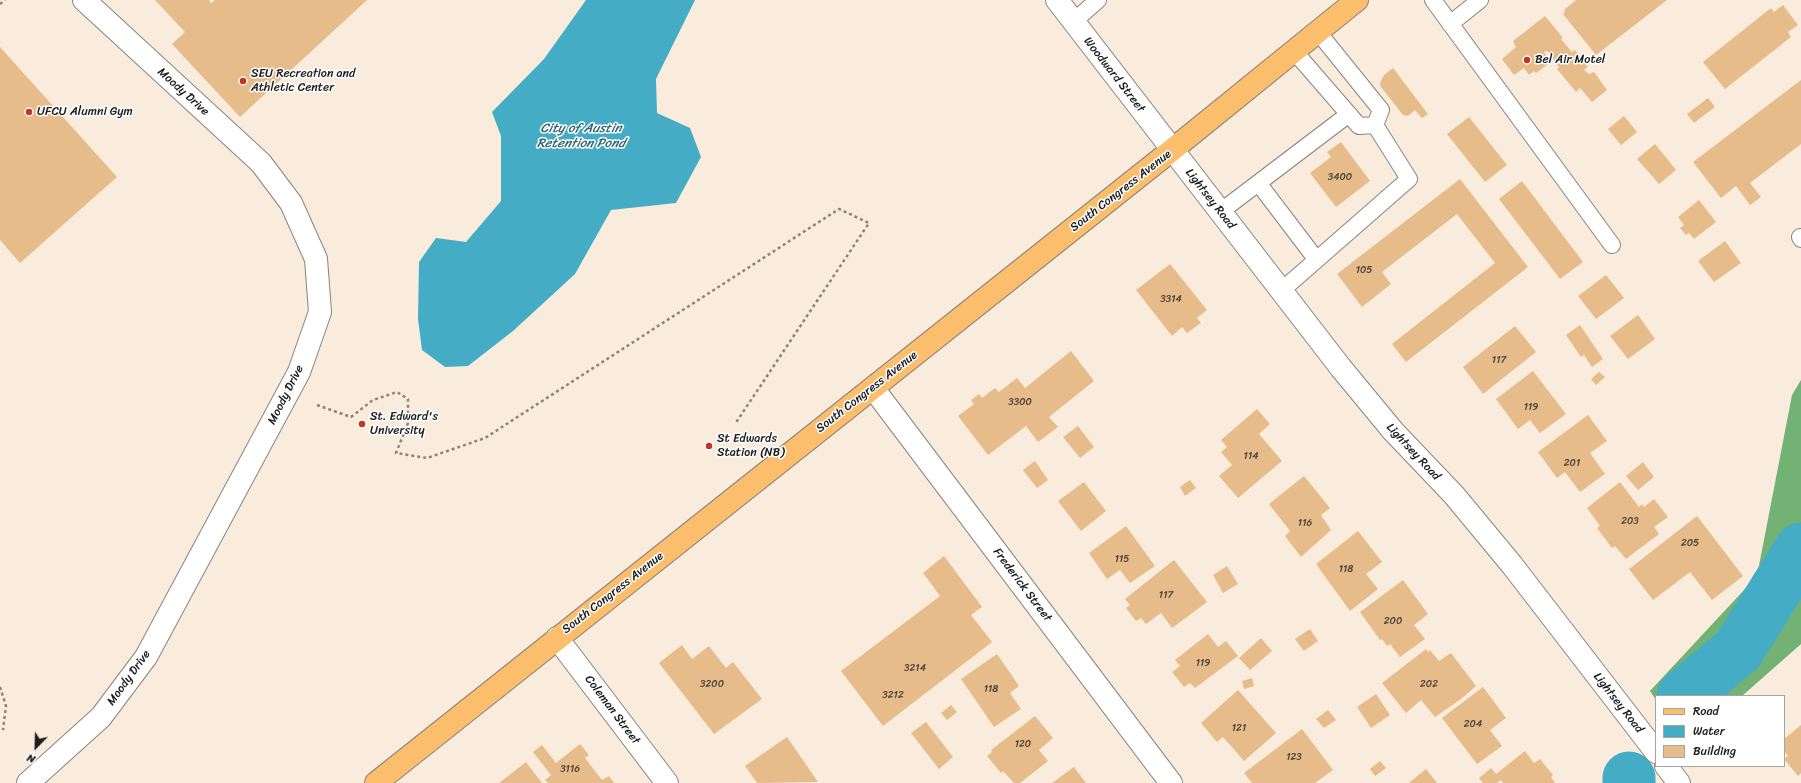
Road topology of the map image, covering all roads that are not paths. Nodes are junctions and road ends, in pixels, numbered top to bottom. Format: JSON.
{"nodes":[{"id":1,"x":84,"y":0,"type":"edge"},
{"id":2,"x":1057,"y":0,"type":"edge"},
{"id":3,"x":1098,"y":0,"type":"edge"},
{"id":4,"x":1357,"y":0,"type":"edge"},
{"id":5,"x":1433,"y":0,"type":"edge"},
{"id":6,"x":1480,"y":0,"type":"edge"},
{"id":7,"x":1074,"y":22,"type":"junction"},
{"id":8,"x":1450,"y":24,"type":"junction"},
{"id":9,"x":1318,"y":32,"type":"junction"},
{"id":10,"x":1294,"y":51,"type":"junction"},
{"id":11,"x":1349,"y":114,"type":"junction"},
{"id":12,"x":1375,"y":125,"type":"junction"},
{"id":13,"x":1172,"y":150,"type":"junction"},
{"id":14,"x":1259,"y":184,"type":"junction"},
{"id":15,"x":1220,"y":212,"type":"junction"},
{"id":16,"x":1612,"y":245,"type":"dead end"},
{"id":17,"x":1316,"y":259,"type":"junction"},
{"id":18,"x":1281,"y":291,"type":"junction"},
{"id":19,"x":873,"y":388,"type":"junction"},
{"id":20,"x":557,"y":638,"type":"junction"},
{"id":21,"x":1655,"y":751,"type":"edge"},
{"id":22,"x":1667,"y":767,"type":"edge"},
{"id":23,"x":28,"y":783,"type":"edge"},
{"id":24,"x":376,"y":783,"type":"edge"},
{"id":25,"x":667,"y":783,"type":"edge"},
{"id":26,"x":1171,"y":783,"type":"edge"},
{"id":27,"x":1679,"y":783,"type":"edge"}],
"edges":[{"from":1,"to":23,"type":"street","name":"Moody Drive"},
{"from":2,"to":7,"type":"street","name":"Woodward Street"},
{"from":3,"to":7,"type":"lane"},
{"from":4,"to":9,"type":"main road","name":"South Congress Avenue"},
{"from":5,"to":8,"type":"lane"},
{"from":6,"to":8,"type":"lane"},
{"from":7,"to":13,"type":"street","name":"Woodward Street"},
{"from":8,"to":16,"type":"lane"},
{"from":9,"to":10,"type":"main road","name":"South Congress Avenue"},
{"from":9,"to":12,"type":"lane"},
{"from":10,"to":11,"type":"lane"},
{"from":10,"to":13,"type":"main road","name":"South Congress Avenue"},
{"from":11,"to":12,"type":"lane"},
{"from":11,"to":14,"type":"lane"},
{"from":12,"to":17,"type":"lane"},
{"from":13,"to":15,"type":"street","name":"Lightsey Road"},
{"from":13,"to":19,"type":"main road","name":"South Congress Avenue"},
{"from":14,"to":15,"type":"lane"},
{"from":14,"to":17,"type":"lane"},
{"from":15,"to":18,"type":"street","name":"Lightsey Road"},
{"from":17,"to":18,"type":"lane"},
{"from":18,"to":21,"type":"street","name":"Lightsey Road"},
{"from":19,"to":20,"type":"main road","name":"South Congress Avenue"},
{"from":19,"to":26,"type":"street","name":"Frederick Street"},
{"from":20,"to":24,"type":"main road","name":"South Congress Avenue"},
{"from":20,"to":25,"type":"street","name":"Coleman Street"},
{"from":22,"to":27,"type":"street"}]}
